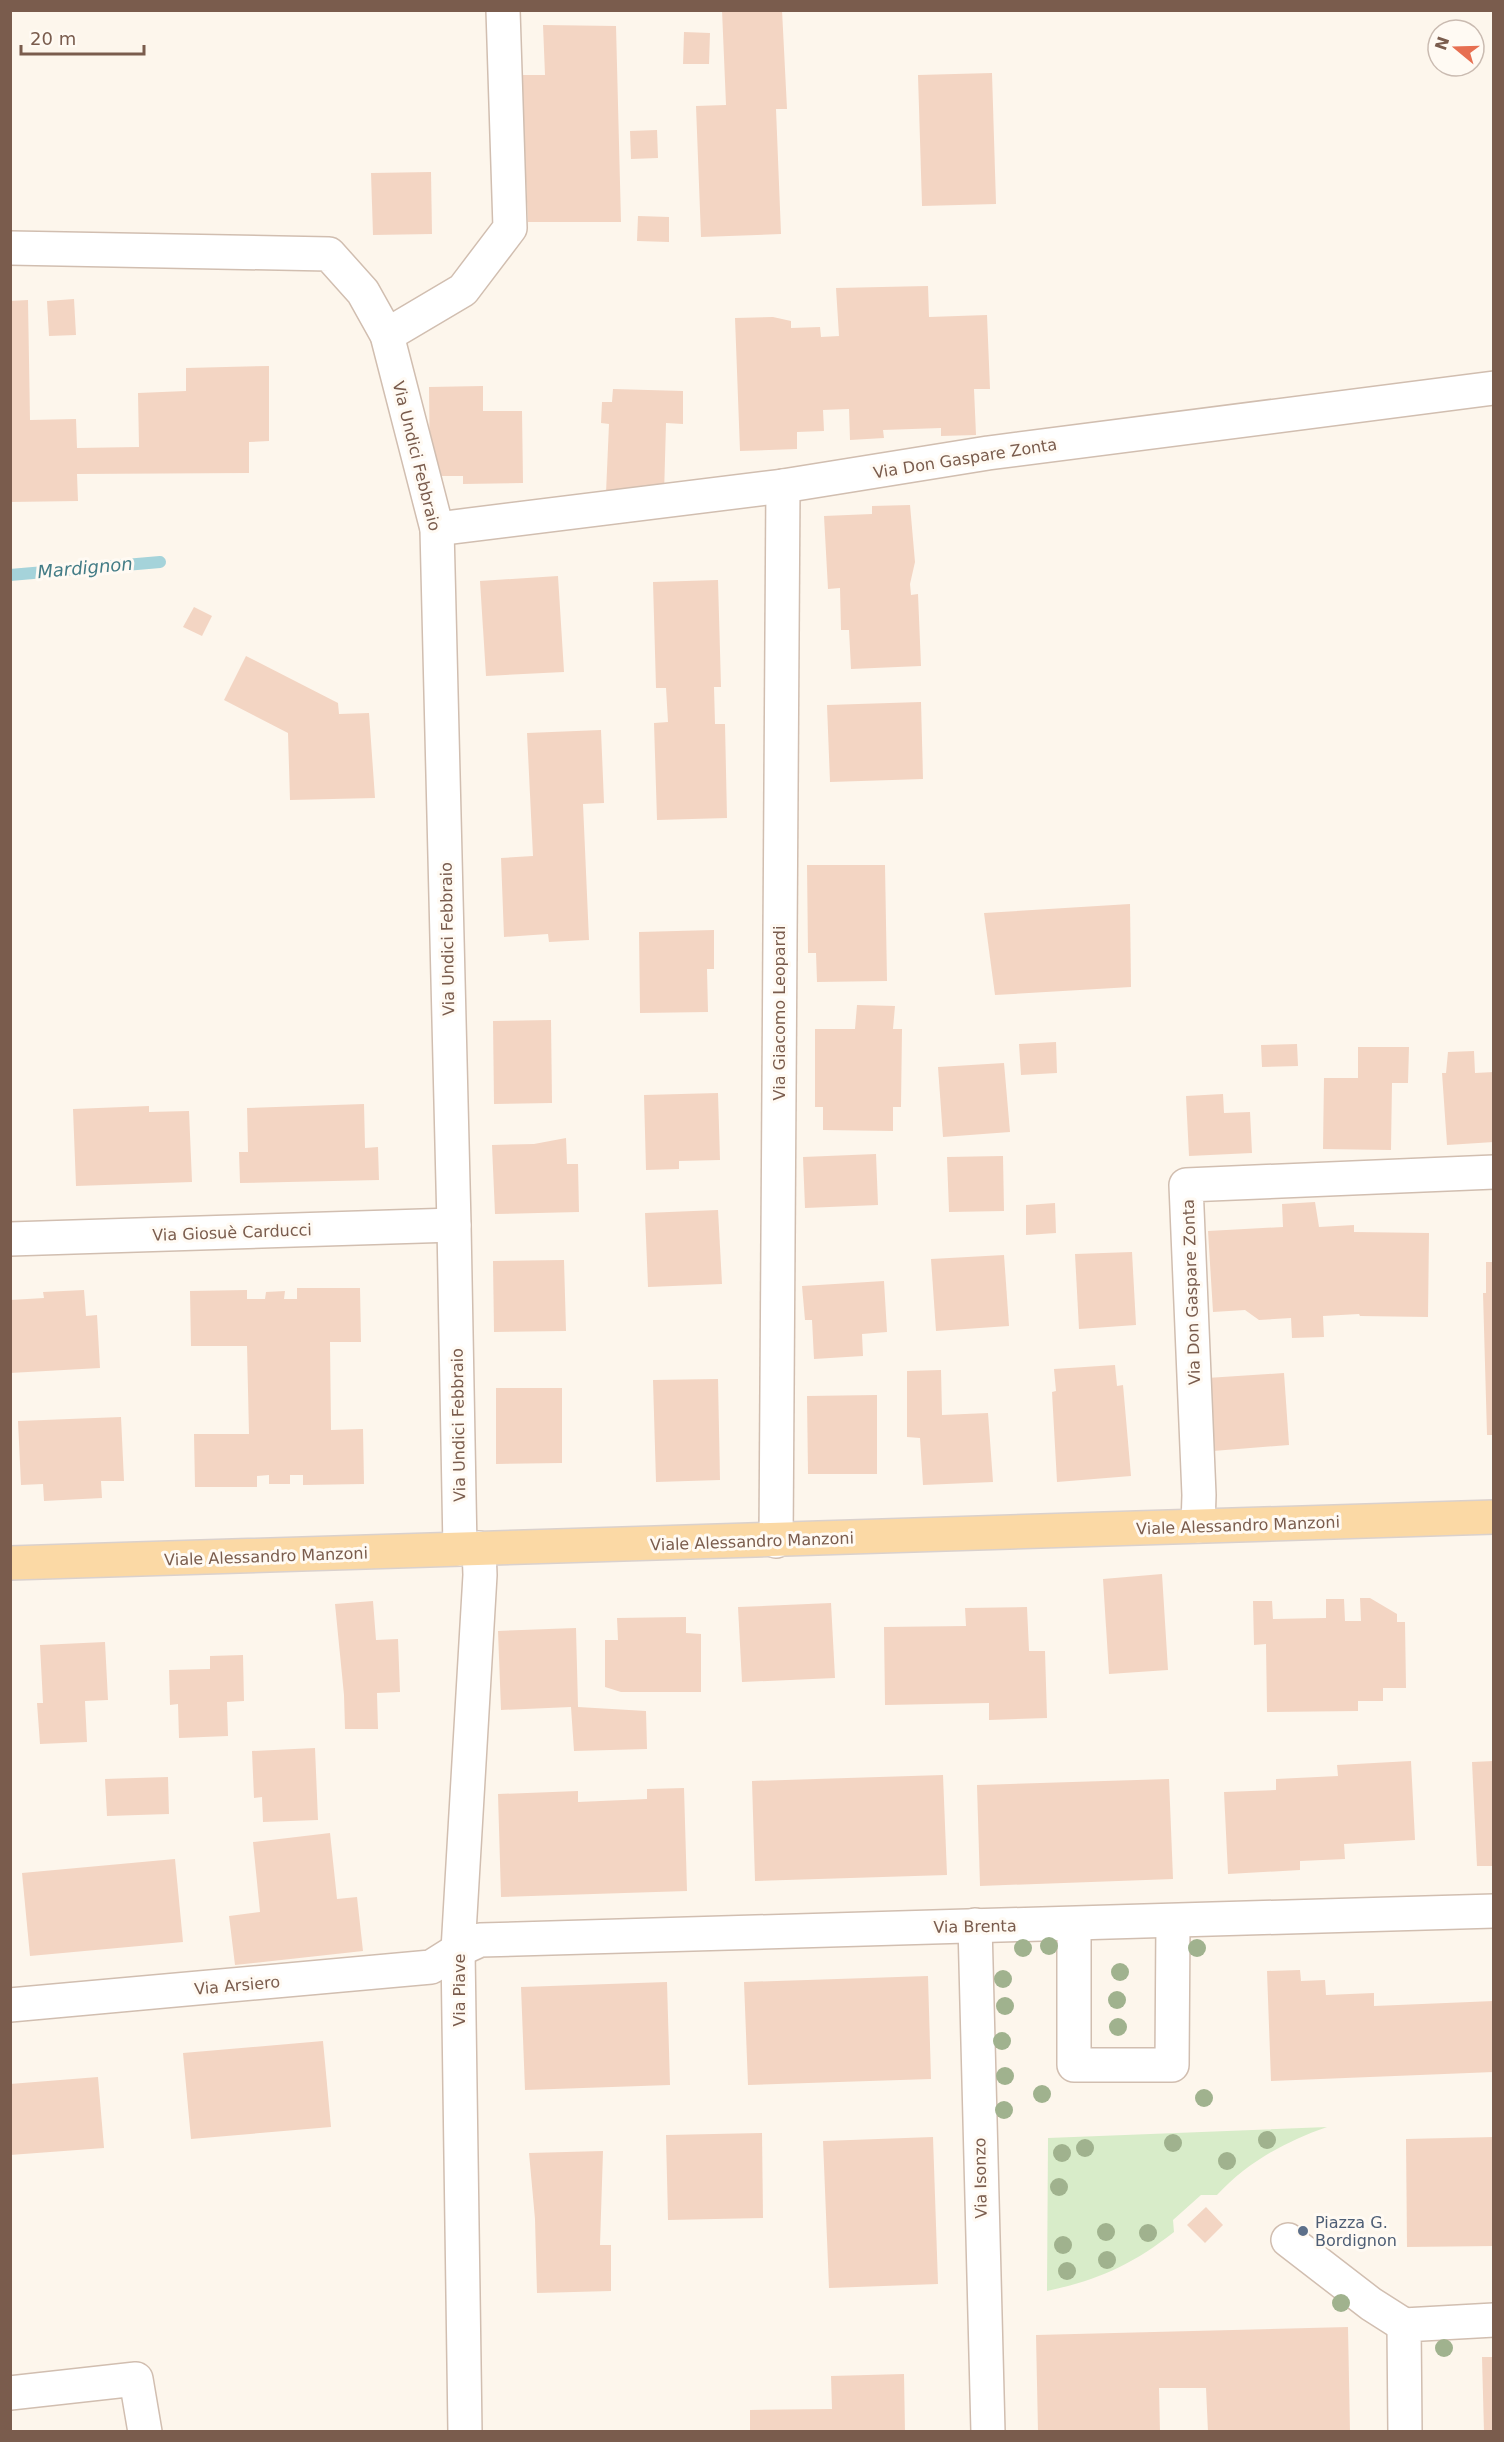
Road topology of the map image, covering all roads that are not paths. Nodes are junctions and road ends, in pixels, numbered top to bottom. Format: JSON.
{"nodes":[{"id":1,"x":503,"y":10,"type":"edge"},
{"id":2,"x":10,"y":248,"type":"edge"},
{"id":3,"x":387,"y":335,"type":"junction"},
{"id":4,"x":1494,"y":387,"type":"edge"},
{"id":5,"x":783,"y":486,"type":"junction"},
{"id":6,"x":437,"y":529,"type":"junction"},
{"id":7,"x":1494,"y":1172,"type":"edge"},
{"id":8,"x":454,"y":1225,"type":"junction"},
{"id":9,"x":10,"y":1239,"type":"edge"},
{"id":10,"x":1494,"y":1517,"type":"edge"},
{"id":11,"x":1198,"y":1527,"type":"junction"},
{"id":12,"x":776,"y":1541,"type":"junction"},
{"id":13,"x":469,"y":1549,"type":"junction"},
{"id":14,"x":10,"y":1563,"type":"edge"},
{"id":15,"x":1494,"y":1911,"type":"edge"},
{"id":16,"x":1173,"y":1922,"type":"junction"},
{"id":17,"x":975,"y":1925,"type":"junction"},
{"id":18,"x":1074,"y":1925,"type":"junction"},
{"id":19,"x":459,"y":1950,"type":"junction"},
{"id":20,"x":10,"y":2005,"type":"edge"},
{"id":21,"x":1288,"y":2240,"type":"dead end"},
{"id":22,"x":1494,"y":2320,"type":"edge"},
{"id":23,"x":1404,"y":2325,"type":"junction"},
{"id":24,"x":10,"y":2393,"type":"edge"},
{"id":25,"x":145,"y":2432,"type":"edge"},
{"id":26,"x":465,"y":2432,"type":"edge"},
{"id":27,"x":988,"y":2432,"type":"edge"},
{"id":28,"x":1405,"y":2432,"type":"edge"}],
"edges":[{"from":1,"to":3,"type":"street"},
{"from":2,"to":3,"type":"street","name":"Via Undici Febbraio"},
{"from":3,"to":6,"type":"street","name":"Via Undici Febbraio"},
{"from":4,"to":5,"type":"street","name":"Via Don Gaspare Zonta"},
{"from":5,"to":6,"type":"street","name":"Via Don Gaspare Zonta"},
{"from":5,"to":12,"type":"street","name":"Via Giacomo Leopardi"},
{"from":6,"to":8,"type":"street","name":"Via Undici Febbraio"},
{"from":7,"to":11,"type":"street","name":"Via Don Gaspare Zonta"},
{"from":8,"to":9,"type":"street","name":"Via Giosuè Carducci"},
{"from":8,"to":13,"type":"street","name":"Via Undici Febbraio"},
{"from":10,"to":11,"type":"main road","name":"Viale Alessandro Manzoni"},
{"from":11,"to":12,"type":"main road","name":"Viale Alessandro Manzoni"},
{"from":12,"to":13,"type":"main road","name":"Viale Alessandro Manzoni"},
{"from":13,"to":14,"type":"main road","name":"Viale Alessandro Manzoni"},
{"from":13,"to":19,"type":"street","name":"Via Piave"},
{"from":15,"to":16,"type":"street","name":"Via Brenta"},
{"from":16,"to":18,"type":"street","name":"Via Brenta"},
{"from":16,"to":18,"type":"street"},
{"from":17,"to":18,"type":"street","name":"Via Brenta"},
{"from":17,"to":19,"type":"street","name":"Via Brenta"},
{"from":17,"to":27,"type":"street","name":"Via Isonzo"},
{"from":19,"to":20,"type":"street","name":"Via Arsiero"},
{"from":19,"to":26,"type":"street","name":"Via Piave"},
{"from":21,"to":23,"type":"street"},
{"from":22,"to":23,"type":"street"},
{"from":23,"to":28,"type":"street"},
{"from":24,"to":25,"type":"street"}]}
